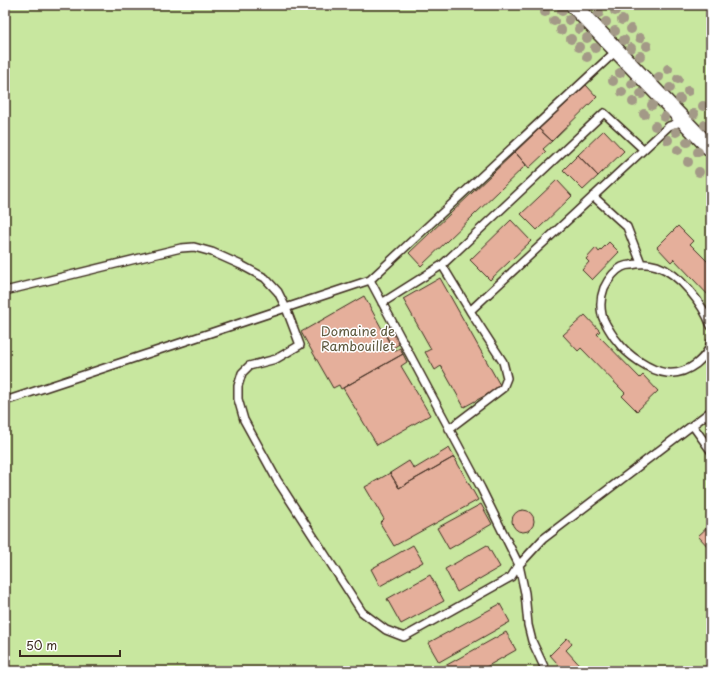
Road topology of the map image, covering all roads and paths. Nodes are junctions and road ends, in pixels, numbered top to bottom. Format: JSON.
{"nodes":[{"id":1,"x":572,"y":5,"type":"edge"},
{"id":2,"x":616,"y":51,"type":"junction"},
{"id":3,"x":684,"y":121,"type":"junction"},
{"id":4,"x":643,"y":149,"type":"junction"},
{"id":5,"x":711,"y":149,"type":"edge"},
{"id":6,"x":593,"y":196,"type":"junction"},
{"id":7,"x":641,"y":263,"type":"junction"},
{"id":8,"x":442,"y":265,"type":"junction"},
{"id":9,"x":370,"y":280,"type":"junction"},
{"id":10,"x":5,"y":291,"type":"edge"},
{"id":11,"x":382,"y":303,"type":"junction"},
{"id":12,"x":286,"y":308,"type":"junction"},
{"id":13,"x":470,"y":311,"type":"junction"},
{"id":14,"x":711,"y":326,"type":"edge"},
{"id":15,"x":711,"y":342,"type":"edge"},
{"id":16,"x":5,"y":401,"type":"edge"},
{"id":17,"x":711,"y":411,"type":"edge"},
{"id":18,"x":693,"y":426,"type":"junction"},
{"id":19,"x":450,"y":429,"type":"junction"},
{"id":20,"x":711,"y":451,"type":"edge"},
{"id":21,"x":519,"y":565,"type":"junction"},
{"id":22,"x":546,"y":671,"type":"edge"}],
"edges":[{"from":1,"to":2,"type":"street"},
{"from":2,"to":3,"type":"street"},
{"from":2,"to":9,"type":"lane"},
{"from":3,"to":4,"type":"lane"},
{"from":3,"to":5,"type":"street"},
{"from":4,"to":6,"type":"lane"},
{"from":4,"to":8,"type":"lane"},
{"from":6,"to":7,"type":"lane"},
{"from":6,"to":13,"type":"lane"},
{"from":7,"to":14,"type":"lane"},
{"from":7,"to":15,"type":"lane"},
{"from":8,"to":11,"type":"lane"},
{"from":8,"to":13,"type":"lane"},
{"from":9,"to":11,"type":"lane"},
{"from":9,"to":12,"type":"lane"},
{"from":10,"to":12,"type":"lane"},
{"from":11,"to":19,"type":"lane"},
{"from":12,"to":16,"type":"lane"},
{"from":12,"to":21,"type":"lane"},
{"from":13,"to":19,"type":"lane"},
{"from":17,"to":18,"type":"lane"},
{"from":18,"to":20,"type":"lane"},
{"from":18,"to":21,"type":"lane"},
{"from":19,"to":21,"type":"lane"},
{"from":21,"to":22,"type":"lane"}]}
